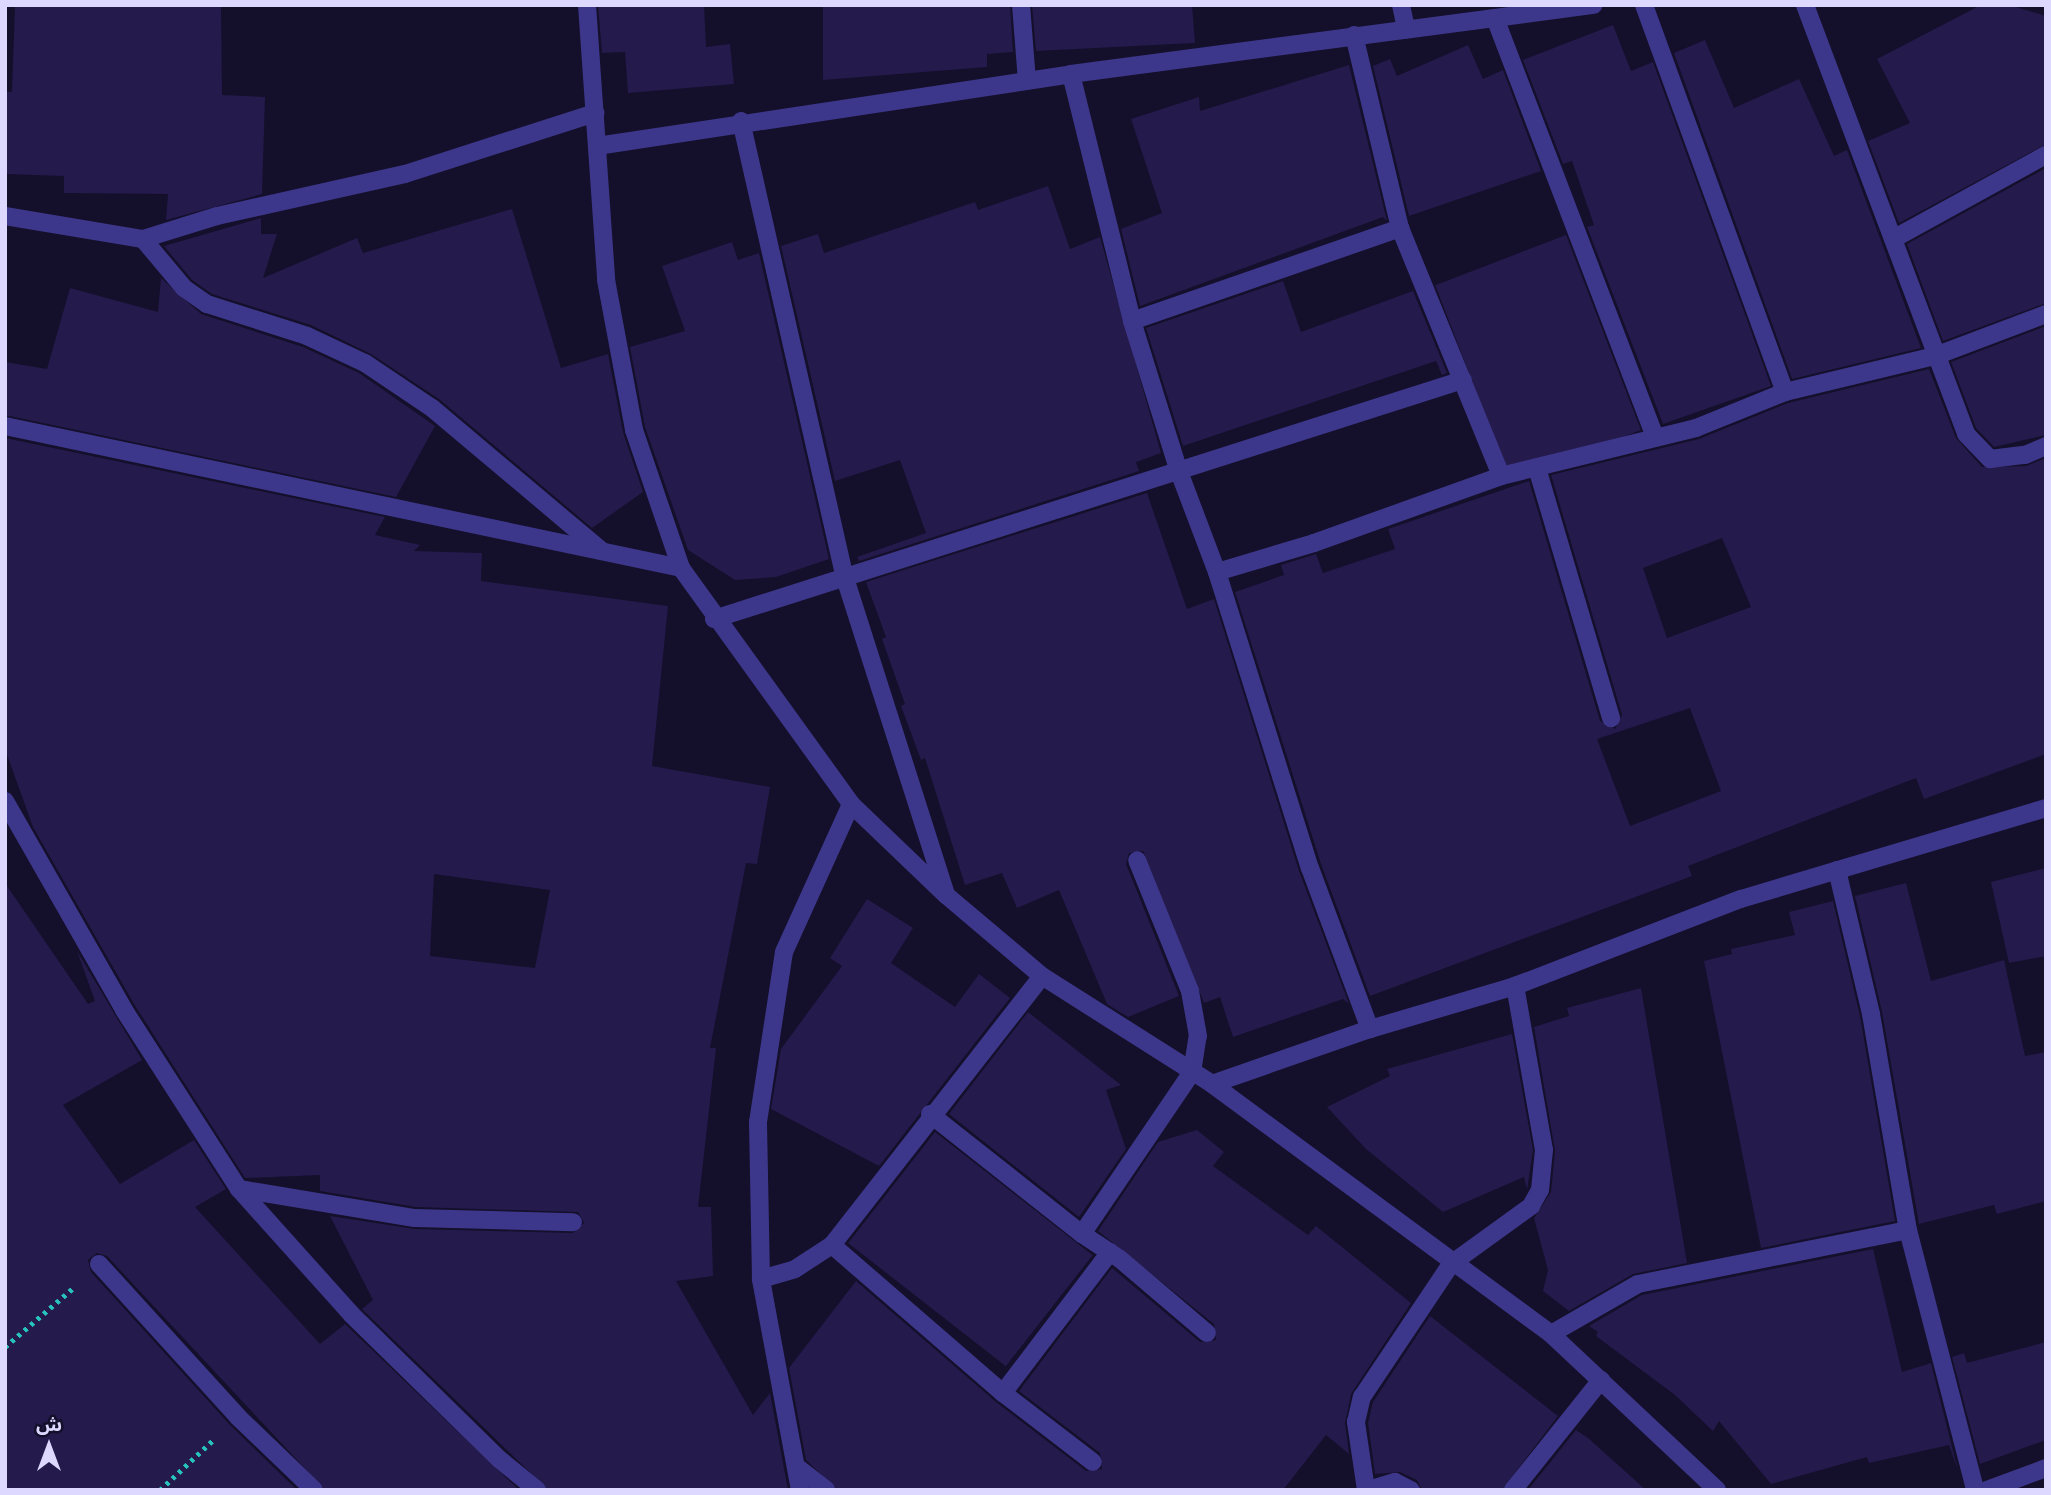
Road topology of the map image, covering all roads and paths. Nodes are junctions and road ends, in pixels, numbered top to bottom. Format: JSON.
{"nodes":[{"id":1,"x":587,"y":5,"type":"edge"},
{"id":2,"x":1021,"y":5,"type":"edge"},
{"id":3,"x":1401,"y":5,"type":"edge"},
{"id":4,"x":1593,"y":5,"type":"edge"},
{"id":5,"x":1644,"y":5,"type":"edge"},
{"id":6,"x":1805,"y":5,"type":"edge"},
{"id":7,"x":1496,"y":18,"type":"junction"},
{"id":8,"x":1406,"y":29,"type":"junction"},
{"id":9,"x":1354,"y":35,"type":"junction"},
{"id":10,"x":1071,"y":74,"type":"junction"},
{"id":11,"x":1027,"y":80,"type":"junction"},
{"id":12,"x":594,"y":113,"type":"junction"},
{"id":13,"x":741,"y":121,"type":"junction"},
{"id":14,"x":597,"y":146,"type":"junction"},
{"id":15,"x":2046,"y":155,"type":"edge"},
{"id":16,"x":5,"y":216,"type":"edge"},
{"id":17,"x":1400,"y":228,"type":"junction"},
{"id":18,"x":143,"y":239,"type":"junction"},
{"id":19,"x":1893,"y":239,"type":"junction"},
{"id":20,"x":2046,"y":314,"type":"edge"},
{"id":21,"x":1132,"y":321,"type":"junction"},
{"id":22,"x":1936,"y":356,"type":"junction"},
{"id":23,"x":1463,"y":380,"type":"junction"},
{"id":24,"x":1785,"y":392,"type":"junction"},
{"id":25,"x":5,"y":426,"type":"edge"},
{"id":26,"x":1655,"y":436,"type":"junction"},
{"id":27,"x":2046,"y":446,"type":"edge"},
{"id":28,"x":1537,"y":468,"type":"junction"},
{"id":29,"x":1178,"y":469,"type":"junction"},
{"id":30,"x":1501,"y":476,"type":"junction"},
{"id":31,"x":603,"y":552,"type":"junction"},
{"id":32,"x":681,"y":568,"type":"junction"},
{"id":33,"x":1217,"y":572,"type":"junction"},
{"id":34,"x":845,"y":578,"type":"junction"},
{"id":35,"x":714,"y":619,"type":"junction"},
{"id":36,"x":1611,"y":718,"type":"dead end"},
{"id":37,"x":5,"y":801,"type":"edge"},
{"id":38,"x":851,"y":804,"type":"junction"},
{"id":39,"x":2046,"y":808,"type":"edge"},
{"id":40,"x":1137,"y":860,"type":"dead end"},
{"id":41,"x":1837,"y":870,"type":"junction"},
{"id":42,"x":946,"y":895,"type":"junction"},
{"id":43,"x":1042,"y":976,"type":"junction"},
{"id":44,"x":1515,"y":986,"type":"junction"},
{"id":45,"x":1370,"y":1029,"type":"junction"},
{"id":46,"x":1192,"y":1072,"type":"junction"},
{"id":47,"x":1212,"y":1084,"type":"junction"},
{"id":48,"x":930,"y":1114,"type":"junction"},
{"id":49,"x":239,"y":1189,"type":"junction"},
{"id":50,"x":573,"y":1222,"type":"dead end"},
{"id":51,"x":1908,"y":1230,"type":"junction"},
{"id":52,"x":1082,"y":1234,"type":"junction"},
{"id":53,"x":832,"y":1245,"type":"junction"},
{"id":54,"x":1110,"y":1252,"type":"junction"},
{"id":55,"x":1451,"y":1264,"type":"junction"},
{"id":56,"x":99,"y":1265,"type":"joint"},
{"id":57,"x":761,"y":1279,"type":"junction"},
{"id":58,"x":1207,"y":1333,"type":"dead end"},
{"id":59,"x":1551,"y":1334,"type":"junction"},
{"id":60,"x":5,"y":1347,"type":"edge"},
{"id":61,"x":1601,"y":1380,"type":"junction"},
{"id":62,"x":1003,"y":1393,"type":"junction"},
{"id":63,"x":238,"y":1417,"type":"junction"},
{"id":64,"x":1093,"y":1462,"type":"dead end"},
{"id":65,"x":797,"y":1467,"type":"junction"},
{"id":66,"x":2046,"y":1468,"type":"edge"},
{"id":67,"x":160,"y":1490,"type":"edge"},
{"id":68,"x":314,"y":1490,"type":"edge"},
{"id":69,"x":537,"y":1490,"type":"edge"},
{"id":70,"x":800,"y":1490,"type":"edge"},
{"id":71,"x":826,"y":1490,"type":"edge"},
{"id":72,"x":1367,"y":1490,"type":"edge"},
{"id":73,"x":1411,"y":1490,"type":"edge"},
{"id":74,"x":1513,"y":1490,"type":"edge"},
{"id":75,"x":1717,"y":1490,"type":"edge"},
{"id":76,"x":1975,"y":1490,"type":"edge"},
{"id":77,"x":1987,"y":1490,"type":"edge"}],
"edges":[{"from":1,"to":12,"type":"street"},
{"from":2,"to":11,"type":"street"},
{"from":3,"to":8,"type":"street"},
{"from":4,"to":7,"type":"street"},
{"from":5,"to":24,"type":"street"},
{"from":6,"to":19,"type":"street"},
{"from":7,"to":8,"type":"street"},
{"from":7,"to":26,"type":"street"},
{"from":8,"to":9,"type":"street"},
{"from":9,"to":10,"type":"street"},
{"from":9,"to":17,"type":"street"},
{"from":10,"to":11,"type":"street"},
{"from":10,"to":21,"type":"street"},
{"from":11,"to":13,"type":"street"},
{"from":12,"to":14,"type":"street"},
{"from":12,"to":18,"type":"street"},
{"from":13,"to":14,"type":"street"},
{"from":13,"to":34,"type":"street"},
{"from":14,"to":32,"type":"street"},
{"from":15,"to":19,"type":"street"},
{"from":16,"to":18,"type":"street"},
{"from":17,"to":21,"type":"street"},
{"from":17,"to":23,"type":"street"},
{"from":18,"to":31,"type":"street"},
{"from":19,"to":22,"type":"street"},
{"from":20,"to":22,"type":"street"},
{"from":21,"to":29,"type":"street"},
{"from":22,"to":24,"type":"street"},
{"from":22,"to":27,"type":"street"},
{"from":23,"to":29,"type":"street"},
{"from":23,"to":30,"type":"street"},
{"from":24,"to":26,"type":"street"},
{"from":25,"to":31,"type":"street"},
{"from":26,"to":28,"type":"street"},
{"from":28,"to":30,"type":"street"},
{"from":28,"to":36,"type":"street"},
{"from":29,"to":33,"type":"street"},
{"from":29,"to":34,"type":"street"},
{"from":30,"to":33,"type":"street"},
{"from":31,"to":32,"type":"street"},
{"from":32,"to":35,"type":"street"},
{"from":33,"to":45,"type":"street"},
{"from":34,"to":35,"type":"street"},
{"from":34,"to":42,"type":"street"},
{"from":35,"to":38,"type":"street"},
{"from":37,"to":49,"type":"street"},
{"from":38,"to":42,"type":"street"},
{"from":38,"to":57,"type":"street"},
{"from":39,"to":41,"type":"street"},
{"from":40,"to":46,"type":"street"},
{"from":41,"to":44,"type":"street"},
{"from":41,"to":51,"type":"street"},
{"from":42,"to":43,"type":"street"},
{"from":43,"to":46,"type":"street"},
{"from":43,"to":48,"type":"street"},
{"from":44,"to":45,"type":"street"},
{"from":44,"to":55,"type":"street"},
{"from":45,"to":47,"type":"street"},
{"from":46,"to":47,"type":"street"},
{"from":46,"to":52,"type":"street"},
{"from":47,"to":55,"type":"street"},
{"from":48,"to":52,"type":"street"},
{"from":48,"to":53,"type":"street"},
{"from":49,"to":50,"type":"street"},
{"from":49,"to":69,"type":"street"},
{"from":51,"to":59,"type":"street"},
{"from":51,"to":76,"type":"street"},
{"from":52,"to":54,"type":"street"},
{"from":53,"to":57,"type":"street"},
{"from":53,"to":62,"type":"street"},
{"from":54,"to":58,"type":"street"},
{"from":54,"to":62,"type":"street"},
{"from":55,"to":59,"type":"street"},
{"from":55,"to":72,"type":"street"},
{"from":56,"to":60,"type":"path"},
{"from":56,"to":63,"type":"street"},
{"from":57,"to":65,"type":"street"},
{"from":59,"to":61,"type":"street"},
{"from":61,"to":74,"type":"street"},
{"from":61,"to":75,"type":"street"},
{"from":62,"to":64,"type":"street"},
{"from":63,"to":67,"type":"path"},
{"from":63,"to":68,"type":"street"},
{"from":65,"to":70,"type":"street"},
{"from":65,"to":71,"type":"street"},
{"from":66,"to":77,"type":"street"},
{"from":72,"to":73,"type":"street"}]}
